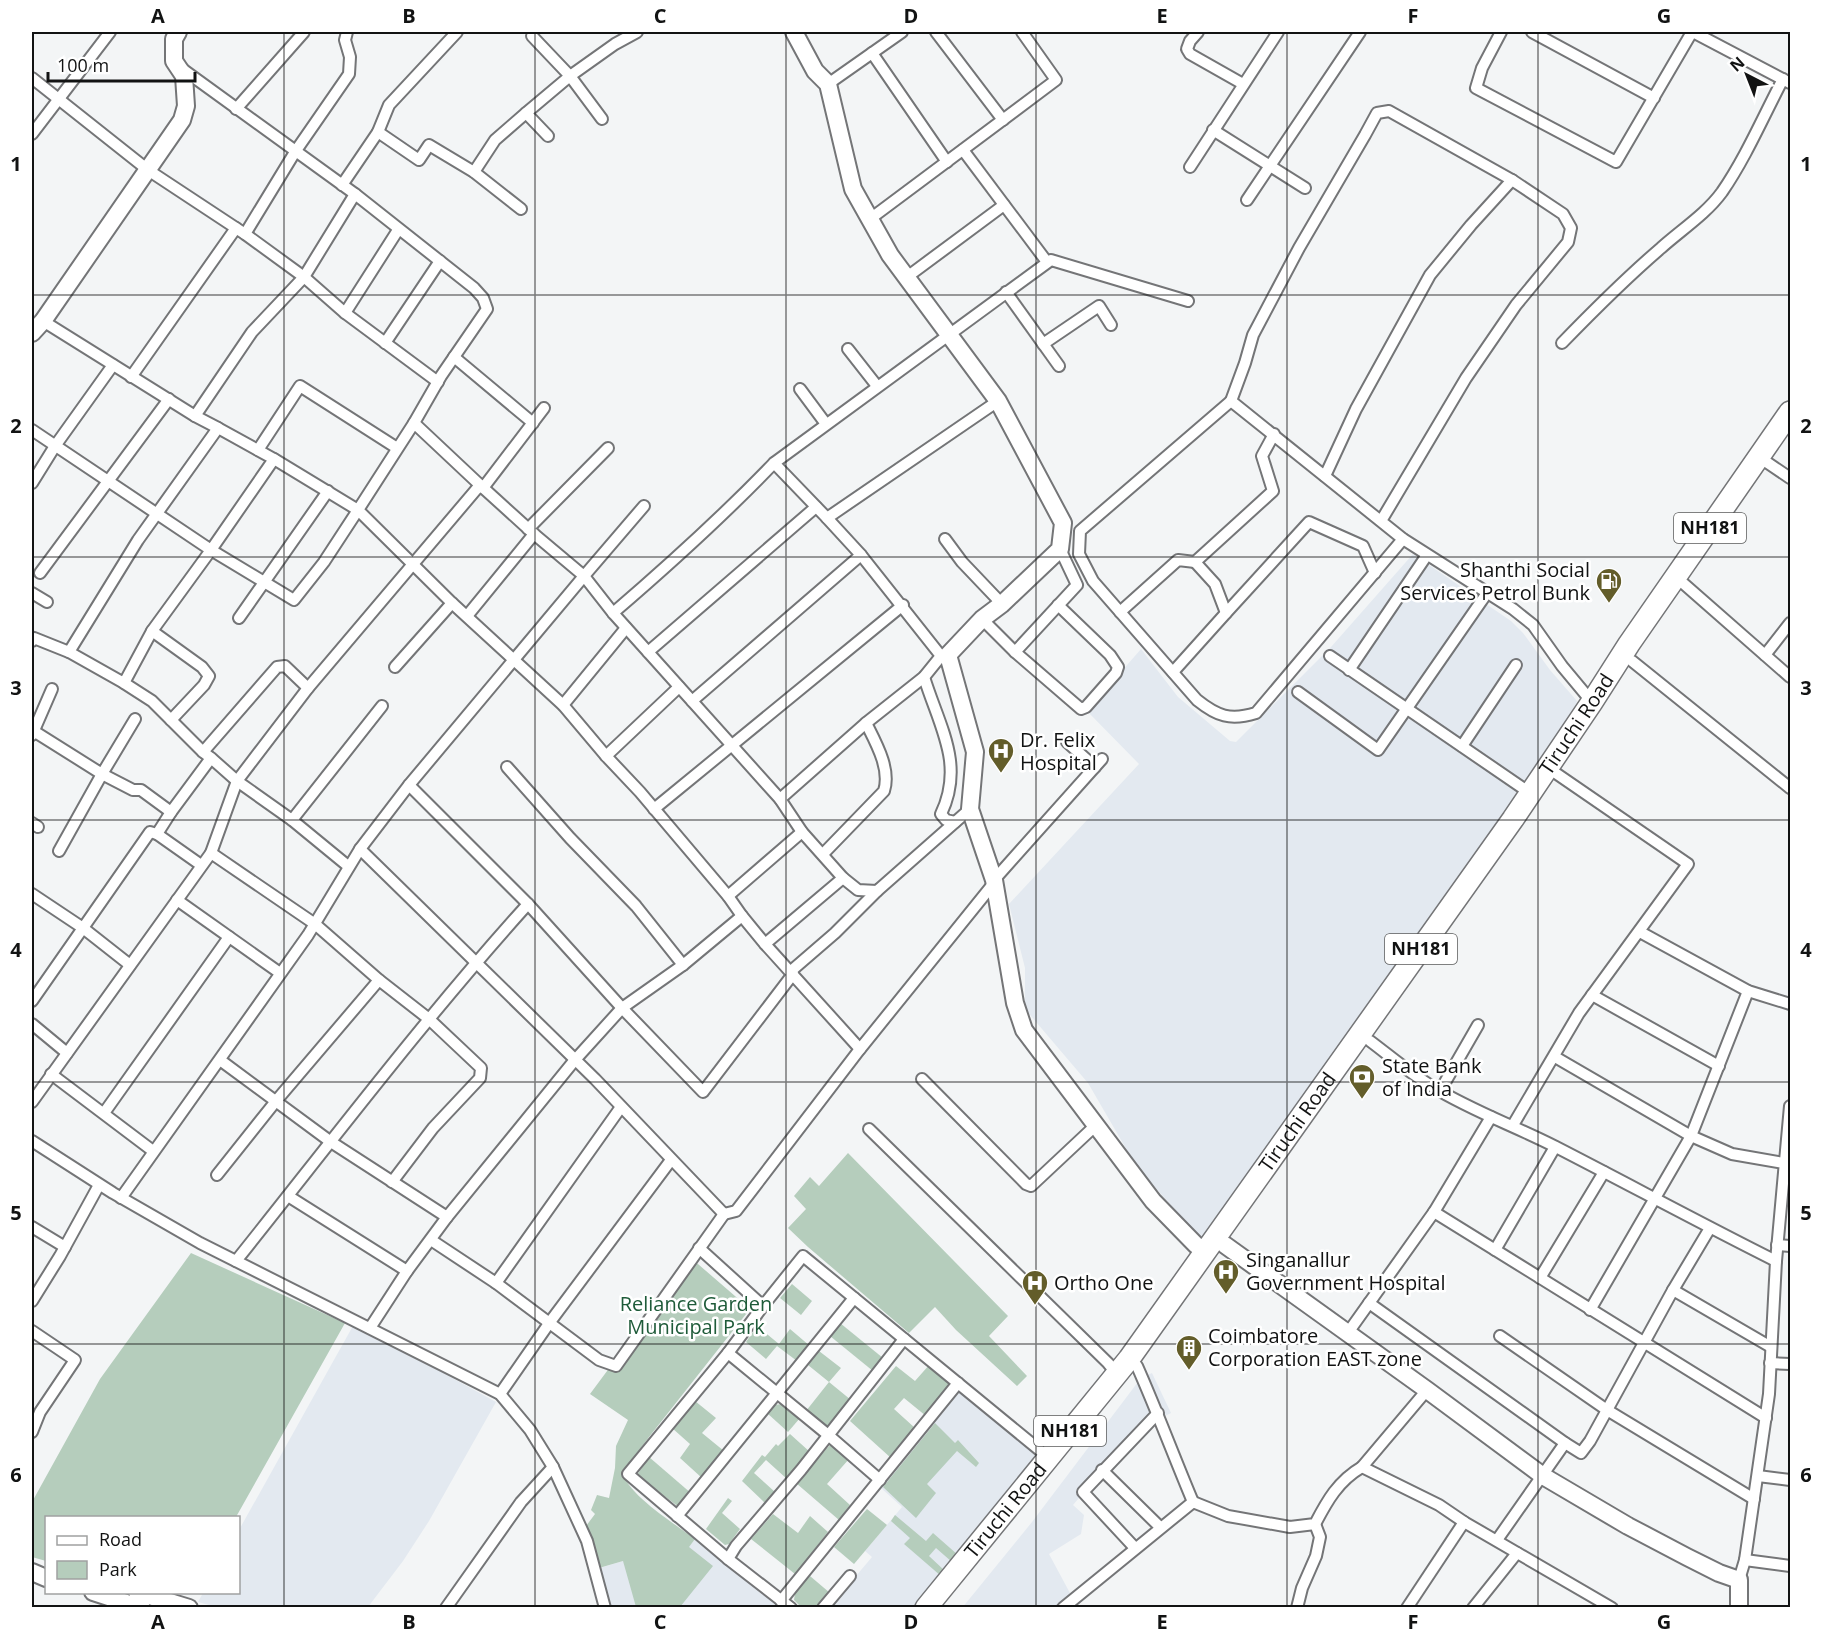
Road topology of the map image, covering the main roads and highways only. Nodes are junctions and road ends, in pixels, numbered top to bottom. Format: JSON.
{"nodes":[{"id":1,"x":1791,"y":412,"type":"edge"},
{"id":2,"x":1791,"y":435,"type":"edge"},
{"id":3,"x":1765,"y":460,"type":"junction"},
{"id":4,"x":1216,"y":1248,"type":"junction"},
{"id":5,"x":977,"y":1554,"type":"junction"},
{"id":6,"x":926,"y":1608,"type":"edge"},
{"id":7,"x":942,"y":1608,"type":"edge"}],
"edges":[{"from":1,"to":3,"type":"highway","name":"Tiruchi Road","number":"NH181"},
{"from":2,"to":3,"type":"highway","name":"Tiruchi Road","number":"NH181"},
{"from":3,"to":4,"type":"highway","name":"Tiruchi Road","number":"NH181"},
{"from":3,"to":4,"type":"highway","name":"Tiruchi Road","number":"NH181"},
{"from":4,"to":5,"type":"highway","name":"Tiruchi Road","number":"NH181"},
{"from":4,"to":5,"type":"highway","name":"Tiruchi Road","number":"NH181"},
{"from":5,"to":6,"type":"highway","name":"Tiruchi Road","number":"NH181"},
{"from":5,"to":7,"type":"highway","name":"Tiruchi Road","number":"NH181"}]}
